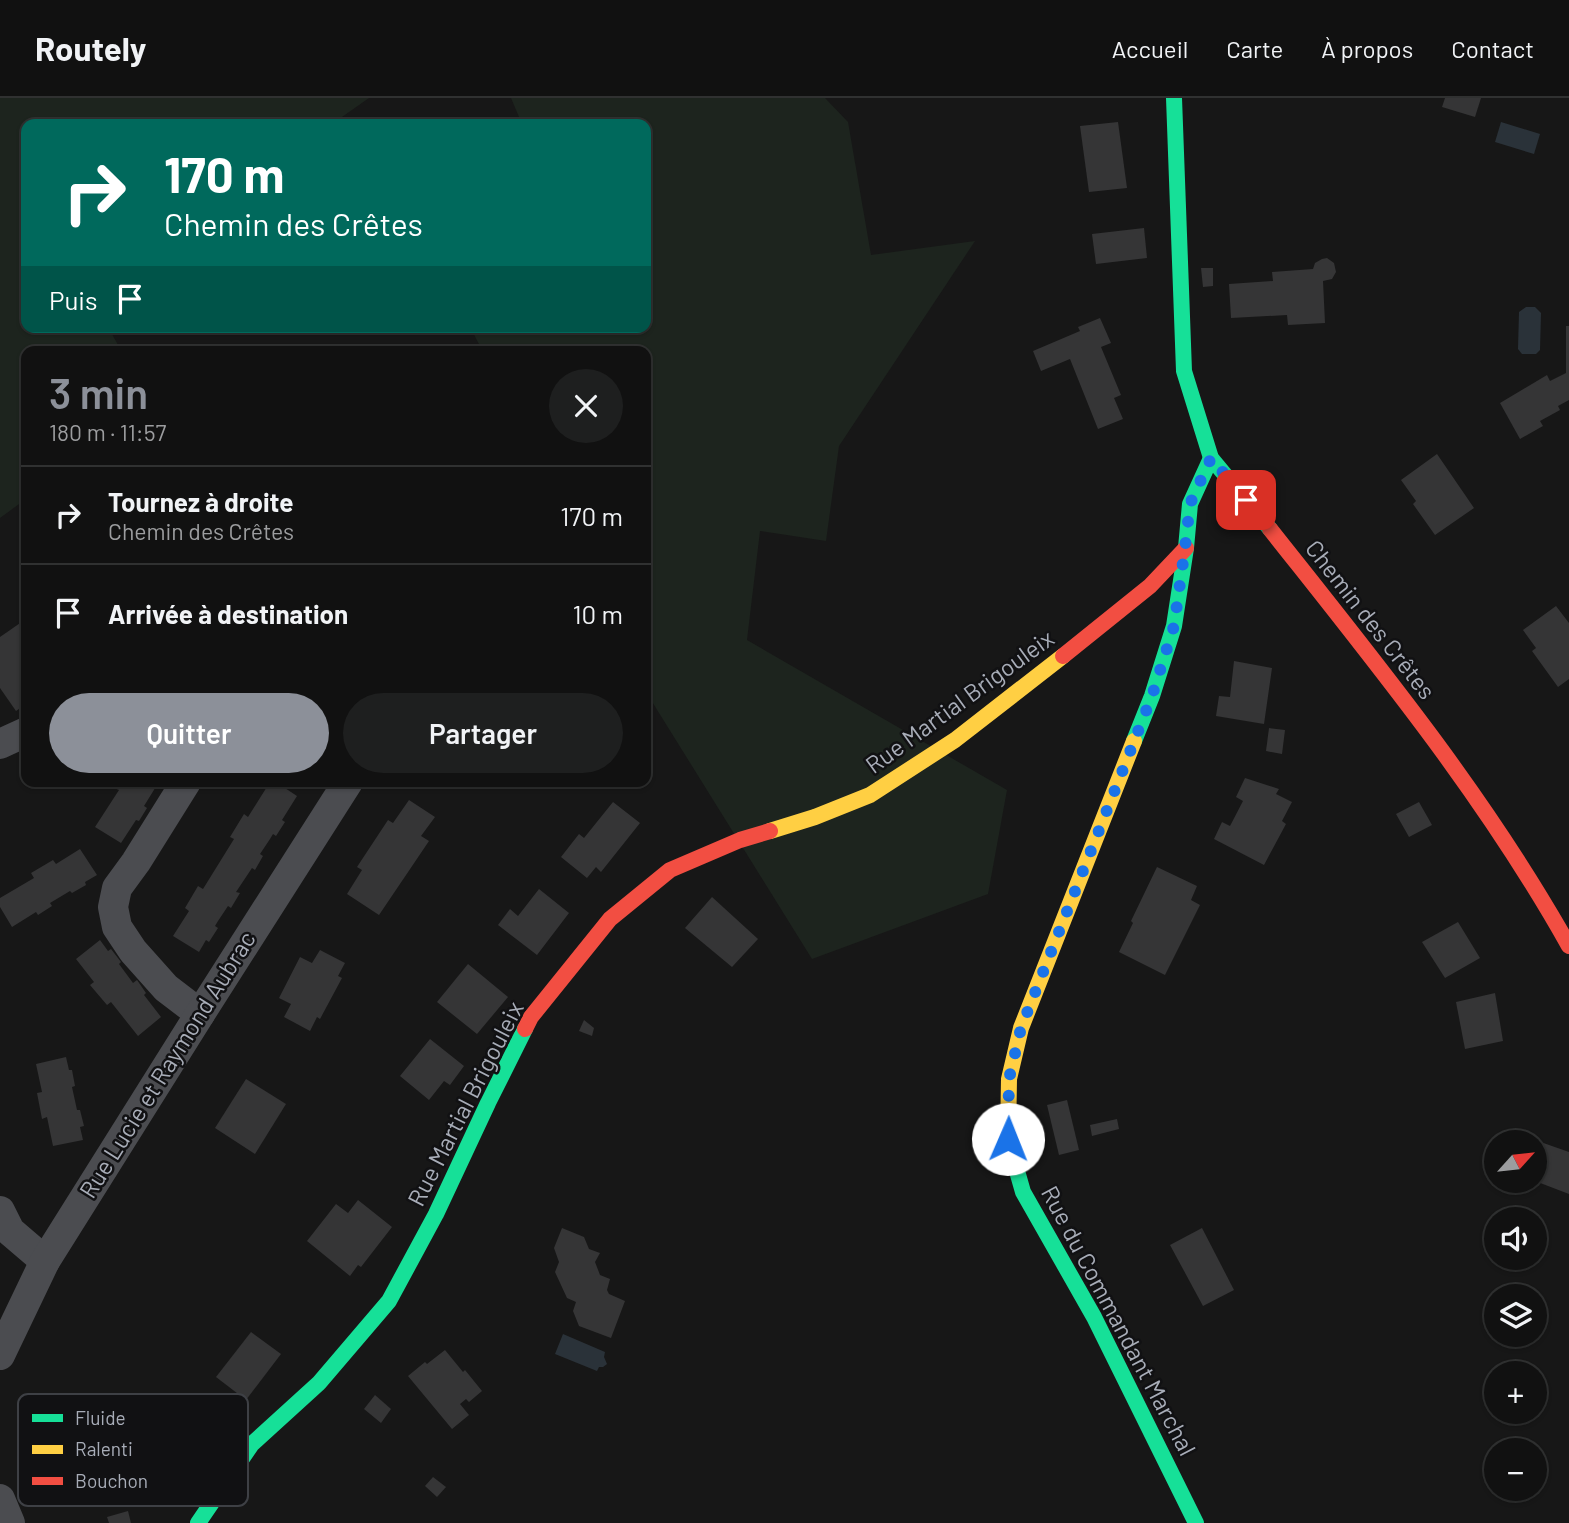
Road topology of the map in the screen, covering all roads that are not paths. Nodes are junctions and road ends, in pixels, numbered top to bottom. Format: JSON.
{"nodes":[{"id":1,"x":1174,"y":98,"type":"edge"},
{"id":2,"x":1211,"y":458,"type":"junction"},
{"id":3,"x":1185,"y":548,"type":"junction"},
{"id":4,"x":21,"y":734,"type":"edge"},
{"id":5,"x":0,"y":744,"type":"edge"},
{"id":6,"x":183,"y":787,"type":"edge"},
{"id":7,"x":345,"y":787,"type":"edge"},
{"id":8,"x":1569,"y":946,"type":"edge"},
{"id":9,"x":200,"y":1014,"type":"junction"},
{"id":10,"x":0,"y":1211,"type":"edge"},
{"id":11,"x":45,"y":1261,"type":"junction"},
{"id":12,"x":0,"y":1354,"type":"edge"},
{"id":13,"x":248,"y":1450,"type":"edge"},
{"id":14,"x":0,"y":1499,"type":"edge"},
{"id":15,"x":210,"y":1506,"type":"edge"},
{"id":16,"x":10,"y":1523,"type":"edge"},
{"id":17,"x":198,"y":1523,"type":"edge"},
{"id":18,"x":1196,"y":1523,"type":"edge"}],
"edges":[{"from":1,"to":2,"type":"street","name":"Chemin des Crêtes"},
{"from":2,"to":3,"type":"street","name":"Rue du Commandant Marchal"},
{"from":2,"to":8,"type":"street","name":"Chemin des Crêtes"},
{"from":3,"to":13,"type":"street","name":"Rue Martial Brigouleix"},
{"from":3,"to":18,"type":"street","name":"Rue du Commandant Marchal"},
{"from":4,"to":5,"type":"street"},
{"from":6,"to":9,"type":"street"},
{"from":7,"to":9,"type":"street","name":"Rue Lucie et Raymond Aubrac"},
{"from":9,"to":11,"type":"street","name":"Rue Lucie et Raymond Aubrac"},
{"from":10,"to":11,"type":"street"},
{"from":11,"to":12,"type":"street","name":"Rue Lucie et Raymond Aubrac"},
{"from":14,"to":16,"type":"street"},
{"from":15,"to":17,"type":"street","name":"Rue Martial Brigouleix"}]}
